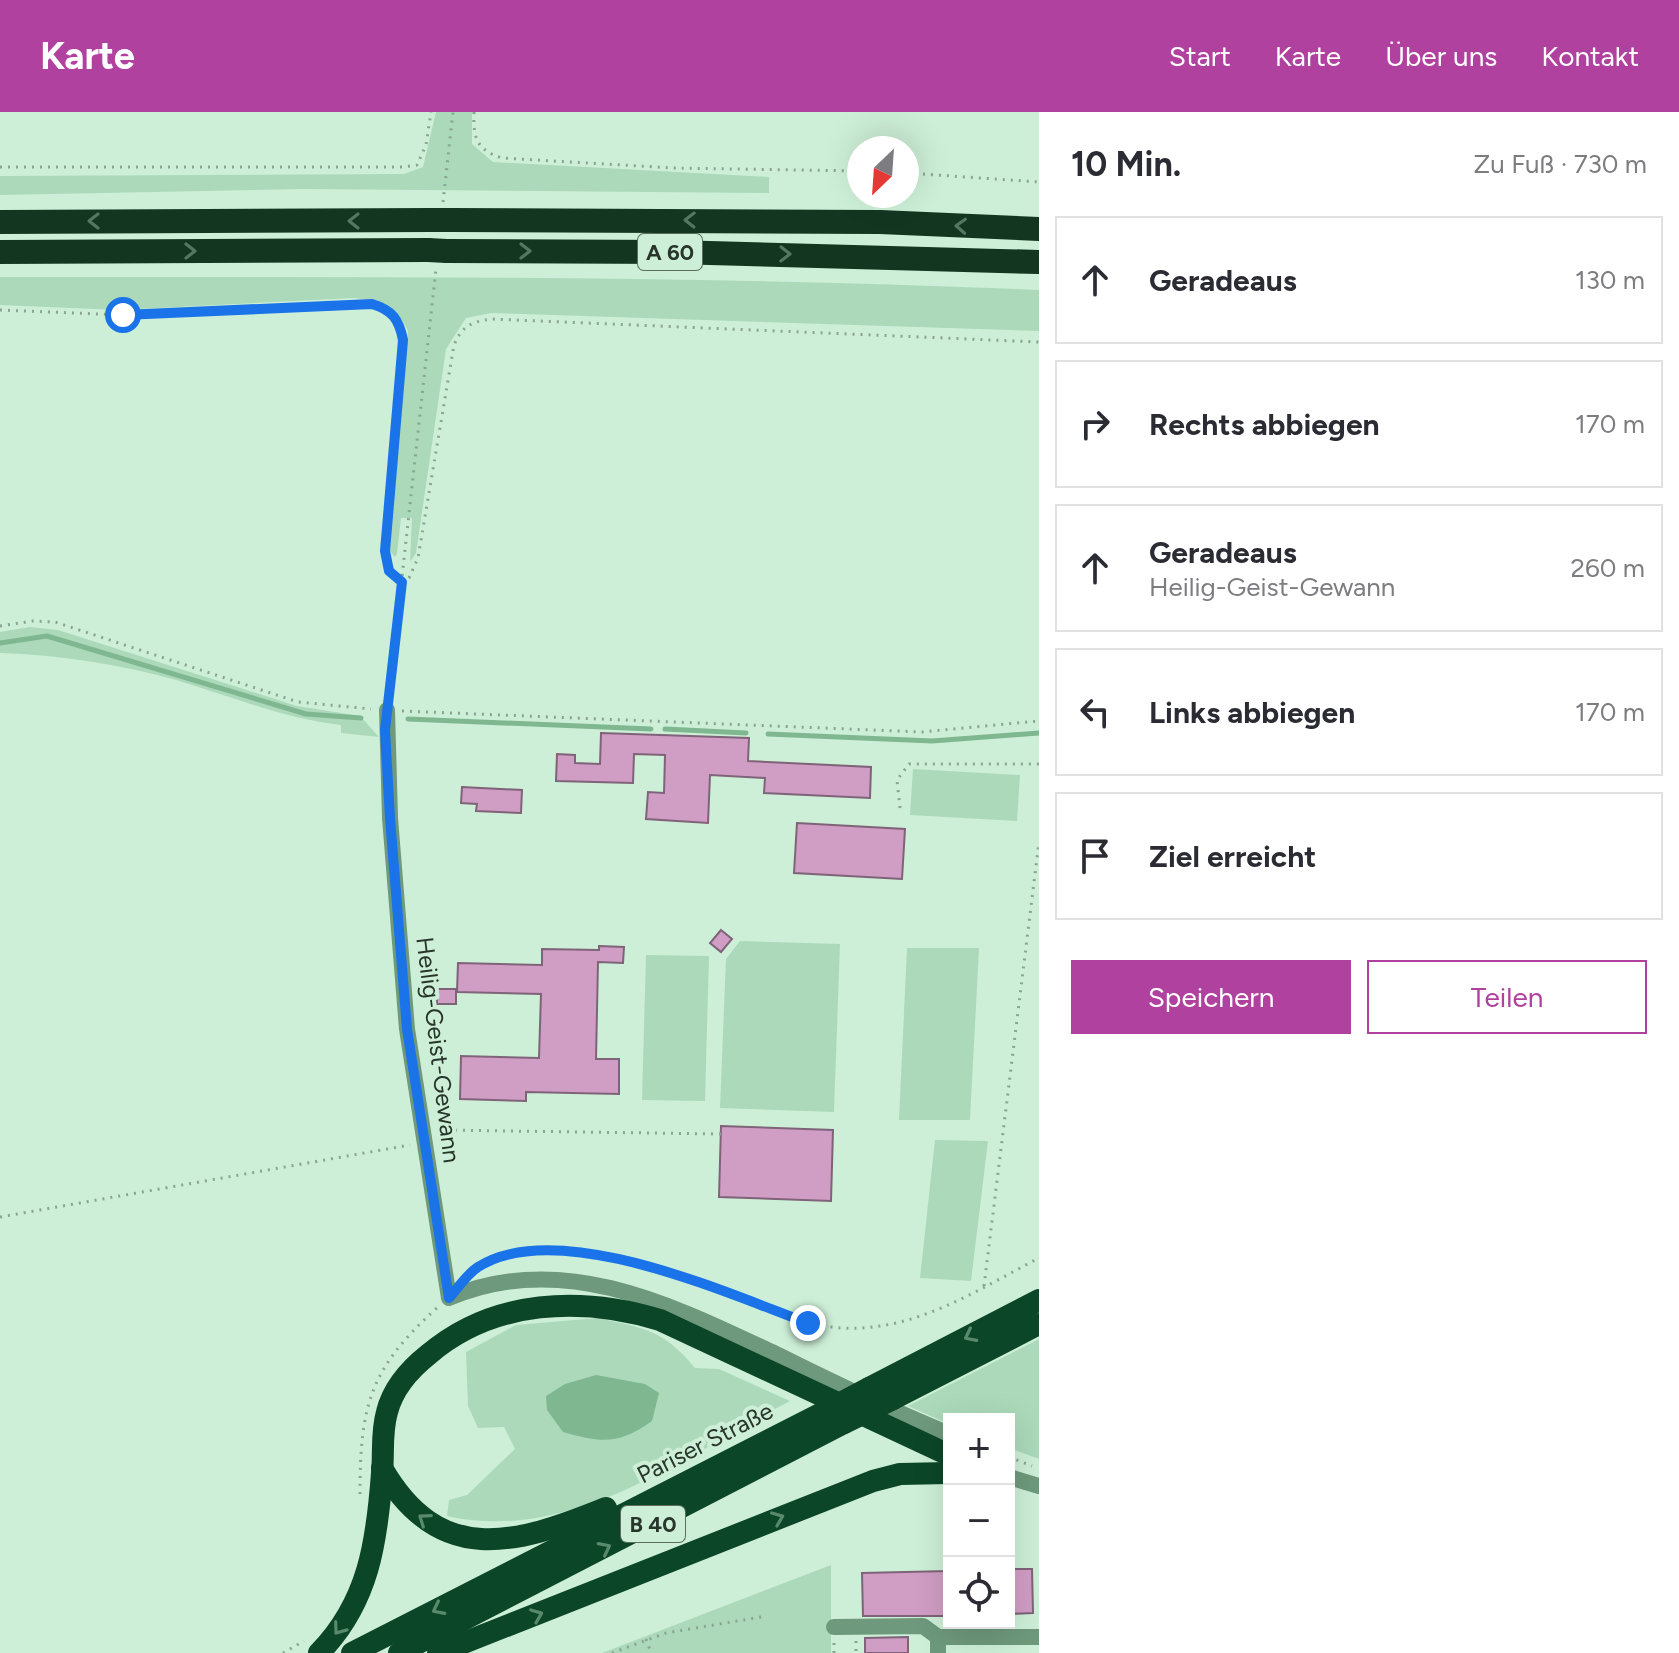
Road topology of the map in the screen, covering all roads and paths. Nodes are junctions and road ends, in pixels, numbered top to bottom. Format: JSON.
{"nodes":[{"id":1,"x":431,"y":112,"type":"edge"},
{"id":2,"x":453,"y":112,"type":"edge"},
{"id":3,"x":474,"y":112,"type":"edge"},
{"id":4,"x":0,"y":167,"type":"edge"},
{"id":5,"x":847,"y":171,"type":"edge"},
{"id":6,"x":919,"y":174,"type":"edge"},
{"id":7,"x":1039,"y":182,"type":"edge"},
{"id":8,"x":442,"y":218,"type":"junction"},
{"id":9,"x":0,"y":222,"type":"edge"},
{"id":10,"x":1039,"y":229,"type":"edge"},
{"id":11,"x":0,"y":252,"type":"edge"},
{"id":12,"x":437,"y":253,"type":"junction"},
{"id":13,"x":1039,"y":262,"type":"edge"},
{"id":14,"x":0,"y":310,"type":"edge"},
{"id":15,"x":1039,"y":342,"type":"edge"},
{"id":16,"x":402,"y":582,"type":"junction"},
{"id":17,"x":0,"y":626,"type":"edge"},
{"id":18,"x":387,"y":710,"type":"junction"},
{"id":19,"x":1039,"y":721,"type":"edge"},
{"id":20,"x":1039,"y":764,"type":"edge"},
{"id":21,"x":900,"y":808,"type":"dead end"},
{"id":22,"x":1039,"y":842,"type":"edge"},
{"id":23,"x":721,"y":1134,"type":"dead end"},
{"id":24,"x":424,"y":1136,"type":"junction"},
{"id":25,"x":0,"y":1217,"type":"edge"},
{"id":26,"x":1039,"y":1258,"type":"edge"},
{"id":27,"x":984,"y":1286,"type":"junction"},
{"id":28,"x":449,"y":1298,"type":"junction"},
{"id":29,"x":1039,"y":1300,"type":"edge"},
{"id":30,"x":1039,"y":1324,"type":"edge"},
{"id":31,"x":943,"y":1432,"type":"edge"},
{"id":32,"x":943,"y":1452,"type":"edge"},
{"id":33,"x":1015,"y":1459,"type":"edge"},
{"id":34,"x":382,"y":1468,"type":"junction"},
{"id":35,"x":1039,"y":1468,"type":"edge"},
{"id":36,"x":707,"y":1471,"type":"junction"},
{"id":37,"x":943,"y":1473,"type":"edge"},
{"id":38,"x":1015,"y":1479,"type":"edge"},
{"id":39,"x":1039,"y":1486,"type":"edge"},
{"id":40,"x":767,"y":1616,"type":"dead end"},
{"id":41,"x":834,"y":1627,"type":"dead end"},
{"id":42,"x":1039,"y":1637,"type":"edge"},
{"id":43,"x":646,"y":1639,"type":"junction"},
{"id":44,"x":856,"y":1640,"type":"dead end"},
{"id":45,"x":938,"y":1645,"type":"edge"},
{"id":46,"x":1009,"y":1645,"type":"edge"},
{"id":47,"x":319,"y":1653,"type":"edge"},
{"id":48,"x":352,"y":1653,"type":"edge"},
{"id":49,"x":399,"y":1653,"type":"edge"},
{"id":50,"x":438,"y":1653,"type":"edge"},
{"id":51,"x":612,"y":1653,"type":"edge"},
{"id":52,"x":651,"y":1653,"type":"edge"},
{"id":53,"x":856,"y":1653,"type":"edge"}],
"edges":[{"from":1,"to":4,"type":"path"},
{"from":2,"to":8,"type":"path"},
{"from":3,"to":5,"type":"path"},
{"from":6,"to":7,"type":"path"},
{"from":8,"to":9,"type":"highway","number":"A 60","one_way":true},
{"from":10,"to":8,"type":"highway","number":"A 60","one_way":true},
{"from":11,"to":12,"type":"highway","number":"A 60","one_way":true},
{"from":12,"to":13,"type":"highway","number":"A 60","one_way":true},
{"from":12,"to":16,"type":"path"},
{"from":14,"to":16,"type":"path"},
{"from":15,"to":16,"type":"path"},
{"from":16,"to":18,"type":"path"},
{"from":17,"to":18,"type":"path"},
{"from":18,"to":19,"type":"path"},
{"from":18,"to":24,"type":"street","name":"Heilig-Geist-Gewann"},
{"from":20,"to":21,"type":"path"},
{"from":22,"to":27,"type":"path"},
{"from":23,"to":24,"type":"path"},
{"from":24,"to":25,"type":"path"},
{"from":24,"to":28,"type":"street","name":"Heilig-Geist-Gewann"},
{"from":26,"to":27,"type":"path"},
{"from":27,"to":28,"type":"path"},
{"from":28,"to":31,"type":"street"},
{"from":29,"to":36,"type":"highway","name":"Pariser Straße","number":"B 40","one_way":true,"bridge":true},
{"from":49,"to":30,"type":"highway","name":"Pariser Straße","number":"B 40","one_way":true,"bridge":true},
{"from":32,"to":34,"type":"highway"},
{"from":33,"to":35,"type":"path"},
{"from":36,"to":34,"type":"highway","one_way":true},
{"from":34,"to":47,"type":"highway","one_way":true},
{"from":36,"to":48,"type":"highway","name":"Pariser Straße","number":"B 40","one_way":true},
{"from":50,"to":37,"type":"highway","one_way":true},
{"from":38,"to":39,"type":"street"},
{"from":40,"to":43,"type":"path"},
{"from":41,"to":45,"type":"street"},
{"from":42,"to":46,"type":"street"},
{"from":43,"to":51,"type":"path"},
{"from":43,"to":52,"type":"path"},
{"from":44,"to":53,"type":"path"},
{"from":45,"to":46,"type":"street"}]}
